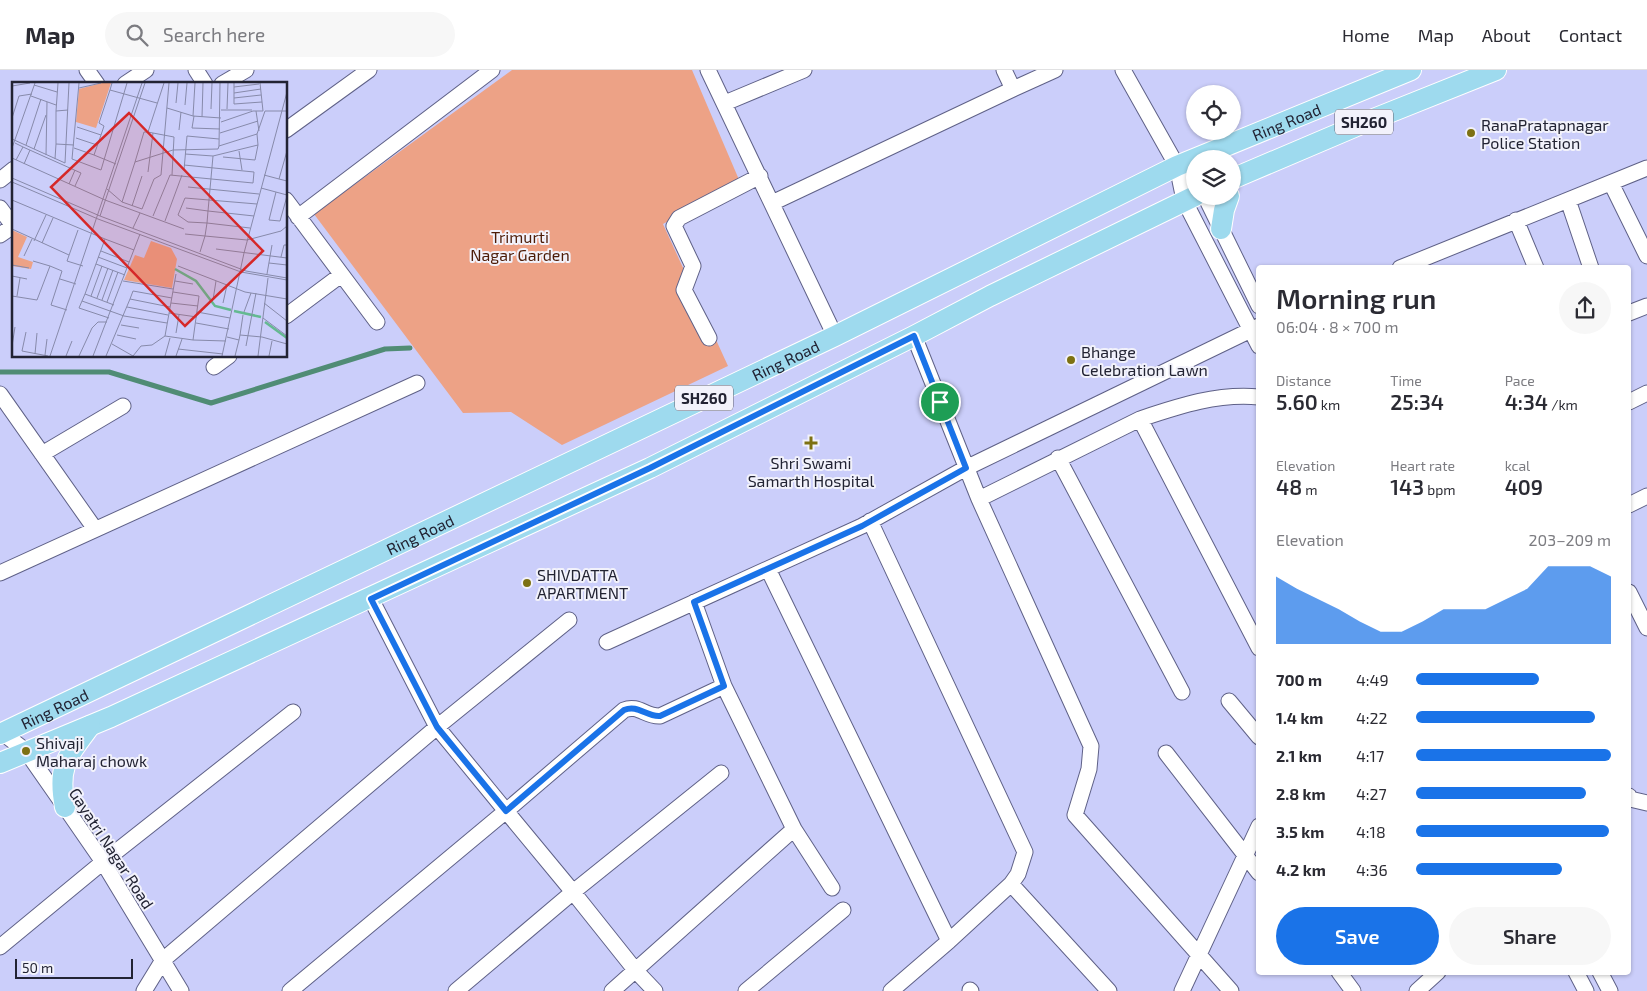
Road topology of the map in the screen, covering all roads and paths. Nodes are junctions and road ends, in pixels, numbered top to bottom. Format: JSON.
{"nodes":[{"id":1,"x":87,"y":70,"type":"edge"},
{"id":2,"x":146,"y":70,"type":"edge"},
{"id":3,"x":196,"y":70,"type":"edge"},
{"id":4,"x":246,"y":70,"type":"edge"},
{"id":5,"x":369,"y":70,"type":"edge"},
{"id":6,"x":492,"y":70,"type":"edge"},
{"id":7,"x":708,"y":70,"type":"edge"},
{"id":8,"x":804,"y":70,"type":"edge"},
{"id":9,"x":1004,"y":70,"type":"edge"},
{"id":10,"x":1055,"y":70,"type":"edge"},
{"id":11,"x":1123,"y":70,"type":"edge"},
{"id":12,"x":1411,"y":70,"type":"edge"},
{"id":13,"x":1496,"y":70,"type":"edge"},
{"id":14,"x":96,"y":82,"type":"edge"},
{"id":15,"x":128,"y":82,"type":"edge"},
{"id":16,"x":204,"y":82,"type":"edge"},
{"id":17,"x":225,"y":82,"type":"edge"},
{"id":18,"x":1014,"y":89,"type":"junction"},
{"id":19,"x":725,"y":103,"type":"junction"},
{"id":20,"x":288,"y":129,"type":"edge"},
{"id":21,"x":1177,"y":166,"type":"junction"},
{"id":22,"x":1647,"y":168,"type":"edge"},
{"id":23,"x":12,"y":171,"type":"edge"},
{"id":24,"x":760,"y":176,"type":"junction"},
{"id":25,"x":0,"y":180,"type":"edge"},
{"id":26,"x":1241,"y":180,"type":"edge"},
{"id":27,"x":1611,"y":182,"type":"junction"},
{"id":28,"x":1186,"y":183,"type":"edge"},
{"id":29,"x":1186,"y":196,"type":"edge"},
{"id":30,"x":1568,"y":200,"type":"junction"},
{"id":31,"x":288,"y":203,"type":"edge"},
{"id":32,"x":772,"y":203,"type":"junction"},
{"id":33,"x":1197,"y":205,"type":"edge"},
{"id":34,"x":1209,"y":205,"type":"edge"},
{"id":35,"x":1226,"y":205,"type":"edge"},
{"id":36,"x":0,"y":208,"type":"edge"},
{"id":37,"x":298,"y":217,"type":"junction"},
{"id":38,"x":1516,"y":220,"type":"junction"},
{"id":39,"x":12,"y":226,"type":"edge"},
{"id":40,"x":12,"y":228,"type":"edge"},
{"id":41,"x":1221,"y":229,"type":"junction"},
{"id":42,"x":0,"y":235,"type":"edge"},
{"id":43,"x":1647,"y":256,"type":"edge"},
{"id":44,"x":1407,"y":265,"type":"edge"},
{"id":45,"x":1535,"y":265,"type":"edge"},
{"id":46,"x":1590,"y":265,"type":"edge"},
{"id":47,"x":341,"y":275,"type":"junction"},
{"id":48,"x":1256,"y":300,"type":"edge"},
{"id":49,"x":1647,"y":306,"type":"edge"},
{"id":50,"x":1631,"y":311,"type":"edge"},
{"id":51,"x":288,"y":315,"type":"edge"},
{"id":52,"x":377,"y":322,"type":"dead end"},
{"id":53,"x":1255,"y":327,"type":"edge"},
{"id":54,"x":835,"y":336,"type":"junction"},
{"id":55,"x":914,"y":336,"type":"junction"},
{"id":56,"x":709,"y":338,"type":"dead end"},
{"id":57,"x":226,"y":358,"type":"edge"},
{"id":58,"x":214,"y":367,"type":"dead end"},
{"id":59,"x":417,"y":383,"type":"dead end"},
{"id":60,"x":1647,"y":393,"type":"edge"},
{"id":61,"x":0,"y":394,"type":"edge"},
{"id":62,"x":1256,"y":397,"type":"edge"},
{"id":63,"x":1631,"y":401,"type":"edge"},
{"id":64,"x":123,"y":406,"type":"dead end"},
{"id":65,"x":1140,"y":419,"type":"junction"},
{"id":66,"x":42,"y":454,"type":"junction"},
{"id":67,"x":1058,"y":458,"type":"junction"},
{"id":68,"x":973,"y":484,"type":"junction"},
{"id":69,"x":1647,"y":496,"type":"edge"},
{"id":70,"x":1631,"y":504,"type":"edge"},
{"id":71,"x":870,"y":521,"type":"junction"},
{"id":72,"x":95,"y":528,"type":"junction"},
{"id":73,"x":2,"y":568,"type":"edge"},
{"id":74,"x":768,"y":569,"type":"junction"},
{"id":75,"x":1631,"y":594,"type":"edge"},
{"id":76,"x":371,"y":599,"type":"junction"},
{"id":77,"x":694,"y":602,"type":"junction"},
{"id":78,"x":1642,"y":604,"type":"edge"},
{"id":79,"x":569,"y":620,"type":"dead end"},
{"id":80,"x":1647,"y":628,"type":"edge"},
{"id":81,"x":607,"y":642,"type":"dead end"},
{"id":82,"x":1256,"y":642,"type":"edge"},
{"id":83,"x":724,"y":686,"type":"junction"},
{"id":84,"x":1182,"y":692,"type":"dead end"},
{"id":85,"x":1229,"y":701,"type":"dead end"},
{"id":86,"x":293,"y":712,"type":"dead end"},
{"id":87,"x":90,"y":726,"type":"junction"},
{"id":88,"x":437,"y":727,"type":"junction"},
{"id":89,"x":1,"y":733,"type":"edge"},
{"id":90,"x":1256,"y":733,"type":"edge"},
{"id":91,"x":26,"y":752,"type":"junction"},
{"id":92,"x":1166,"y":753,"type":"dead end"},
{"id":93,"x":0,"y":763,"type":"edge"},
{"id":94,"x":721,"y":773,"type":"dead end"},
{"id":95,"x":1631,"y":799,"type":"edge"},
{"id":96,"x":1647,"y":803,"type":"edge"},
{"id":97,"x":65,"y":807,"type":"junction"},
{"id":98,"x":506,"y":811,"type":"junction"},
{"id":99,"x":794,"y":829,"type":"junction"},
{"id":100,"x":1256,"y":833,"type":"edge"},
{"id":101,"x":1245,"y":858,"type":"junction"},
{"id":102,"x":103,"y":862,"type":"junction"},
{"id":103,"x":1256,"y":870,"type":"edge"},
{"id":104,"x":1011,"y":884,"type":"junction"},
{"id":105,"x":832,"y":888,"type":"dead end"},
{"id":106,"x":573,"y":892,"type":"junction"},
{"id":107,"x":843,"y":910,"type":"dead end"},
{"id":108,"x":950,"y":942,"type":"junction"},
{"id":109,"x":0,"y":947,"type":"edge"},
{"id":110,"x":1200,"y":953,"type":"junction"},
{"id":111,"x":163,"y":960,"type":"junction"},
{"id":112,"x":636,"y":971,"type":"junction"},
{"id":113,"x":1341,"y":975,"type":"edge"},
{"id":114,"x":1435,"y":975,"type":"edge"},
{"id":115,"x":1578,"y":975,"type":"edge"},
{"id":116,"x":1602,"y":975,"type":"edge"},
{"id":117,"x":144,"y":991,"type":"edge"},
{"id":118,"x":181,"y":991,"type":"edge"},
{"id":119,"x":290,"y":991,"type":"edge"},
{"id":120,"x":456,"y":991,"type":"edge"},
{"id":121,"x":612,"y":991,"type":"edge"},
{"id":122,"x":655,"y":991,"type":"edge"},
{"id":123,"x":746,"y":991,"type":"edge"},
{"id":124,"x":891,"y":991,"type":"edge"},
{"id":125,"x":1109,"y":991,"type":"edge"},
{"id":126,"x":1182,"y":991,"type":"edge"},
{"id":127,"x":1232,"y":991,"type":"edge"},
{"id":128,"x":1353,"y":991,"type":"edge"},
{"id":129,"x":1417,"y":991,"type":"edge"},
{"id":130,"x":1586,"y":991,"type":"edge"},
{"id":131,"x":1610,"y":991,"type":"edge"}],
"edges":[{"from":1,"to":14,"type":"street"},
{"from":2,"to":15,"type":"street"},
{"from":3,"to":16,"type":"street"},
{"from":4,"to":17,"type":"street"},
{"from":5,"to":20,"type":"street"},
{"from":6,"to":37,"type":"street"},
{"from":7,"to":19,"type":"street"},
{"from":8,"to":19,"type":"street"},
{"from":9,"to":18,"type":"street"},
{"from":10,"to":18,"type":"street"},
{"from":11,"to":21,"type":"street"},
{"from":12,"to":21,"type":"main road","name":"Ring Road","number":"SH260"},
{"from":13,"to":26,"type":"main road","number":"SH260"},
{"from":18,"to":32,"type":"street"},
{"from":19,"to":24,"type":"street"},
{"from":21,"to":28,"type":"street"},
{"from":21,"to":54,"type":"main road","name":"Ring Road","number":"SH260"},
{"from":22,"to":27,"type":"street"},
{"from":23,"to":25,"type":"street"},
{"from":24,"to":32,"type":"street"},
{"from":24,"to":56,"type":"street"},
{"from":27,"to":30,"type":"street"},
{"from":27,"to":43,"type":"street"},
{"from":29,"to":55,"type":"main road","number":"SH260"},
{"from":30,"to":38,"type":"street"},
{"from":30,"to":46,"type":"street"},
{"from":31,"to":37,"type":"street"},
{"from":32,"to":54,"type":"street"},
{"from":33,"to":53,"type":"street"},
{"from":34,"to":41,"type":"street"},
{"from":35,"to":41,"type":"main road"},
{"from":36,"to":39,"type":"street"},
{"from":37,"to":47,"type":"street"},
{"from":38,"to":44,"type":"street"},
{"from":38,"to":45,"type":"street"},
{"from":40,"to":42,"type":"street"},
{"from":41,"to":48,"type":"street"},
{"from":47,"to":51,"type":"street"},
{"from":47,"to":52,"type":"street"},
{"from":49,"to":50,"type":"street"},
{"from":53,"to":68,"type":"street"},
{"from":54,"to":89,"type":"main road","name":"Ring Road","number":"SH260"},
{"from":55,"to":68,"type":"street"},
{"from":55,"to":76,"type":"main road","number":"SH260"},
{"from":57,"to":58,"type":"street"},
{"from":59,"to":72,"type":"street"},
{"from":60,"to":63,"type":"street"},
{"from":61,"to":66,"type":"street"},
{"from":62,"to":65,"type":"street"},
{"from":64,"to":66,"type":"street"},
{"from":65,"to":67,"type":"street"},
{"from":65,"to":82,"type":"street"},
{"from":66,"to":72,"type":"street"},
{"from":67,"to":68,"type":"street"},
{"from":67,"to":84,"type":"street"},
{"from":68,"to":71,"type":"street"},
{"from":68,"to":110,"type":"street"},
{"from":69,"to":70,"type":"street"},
{"from":71,"to":74,"type":"street"},
{"from":71,"to":104,"type":"street"},
{"from":72,"to":73,"type":"street"},
{"from":74,"to":77,"type":"street"},
{"from":74,"to":108,"type":"street"},
{"from":75,"to":78,"type":"street"},
{"from":76,"to":87,"type":"main road","number":"SH260"},
{"from":76,"to":88,"type":"street"},
{"from":77,"to":81,"type":"street"},
{"from":77,"to":83,"type":"street"},
{"from":78,"to":80,"type":"street"},
{"from":79,"to":88,"type":"street"},
{"from":83,"to":98,"type":"street"},
{"from":83,"to":99,"type":"street"},
{"from":85,"to":90,"type":"street"},
{"from":86,"to":102,"type":"street"},
{"from":87,"to":91,"type":"main road","number":"SH260"},
{"from":87,"to":97,"type":"main road"},
{"from":88,"to":98,"type":"street"},
{"from":88,"to":111,"type":"street"},
{"from":89,"to":91,"type":"street","name":"Gayatri Nagar Road"},
{"from":91,"to":93,"type":"main road","name":"Ring Road","number":"SH260"},
{"from":91,"to":97,"type":"street","name":"Gayatri Nagar Road"},
{"from":92,"to":101,"type":"street"},
{"from":94,"to":106,"type":"street"},
{"from":95,"to":96,"type":"street"},
{"from":97,"to":102,"type":"street","name":"Gayatri Nagar Road"},
{"from":98,"to":106,"type":"street"},
{"from":98,"to":119,"type":"street"},
{"from":99,"to":105,"type":"street"},
{"from":99,"to":112,"type":"street"},
{"from":100,"to":101,"type":"street"},
{"from":101,"to":103,"type":"street"},
{"from":101,"to":110,"type":"street"},
{"from":102,"to":109,"type":"street"},
{"from":102,"to":111,"type":"street","name":"Gayatri Nagar Road"},
{"from":104,"to":108,"type":"street"},
{"from":104,"to":125,"type":"street"},
{"from":106,"to":112,"type":"street"},
{"from":106,"to":120,"type":"street"},
{"from":107,"to":123,"type":"street"},
{"from":108,"to":124,"type":"street"},
{"from":110,"to":126,"type":"street"},
{"from":110,"to":127,"type":"street"},
{"from":111,"to":117,"type":"street"},
{"from":111,"to":118,"type":"street","name":"Gayatri Nagar Road"},
{"from":112,"to":121,"type":"street"},
{"from":112,"to":122,"type":"street"},
{"from":113,"to":128,"type":"street"},
{"from":114,"to":129,"type":"street"},
{"from":115,"to":130,"type":"street"},
{"from":116,"to":131,"type":"street"}]}
